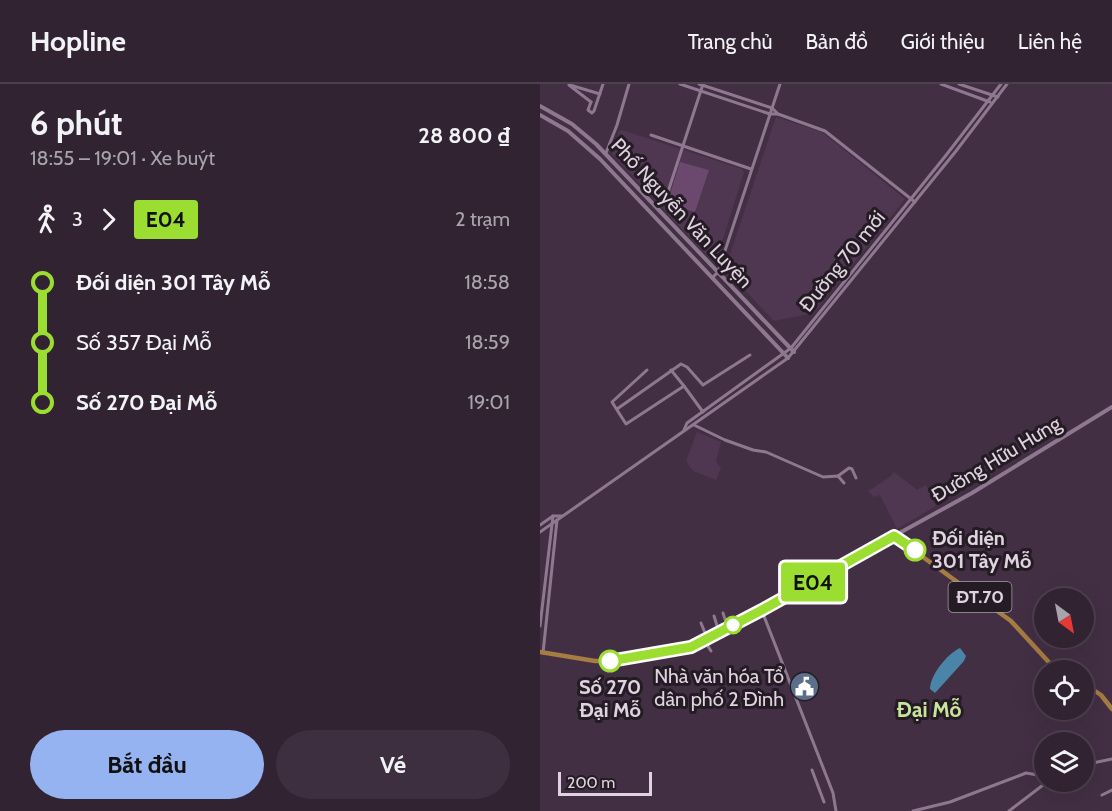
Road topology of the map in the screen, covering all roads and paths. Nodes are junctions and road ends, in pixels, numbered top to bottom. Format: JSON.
{"nodes":[{"id":1,"x":568,"y":84,"type":"edge"},
{"id":2,"x":603,"y":84,"type":"edge"},
{"id":3,"x":629,"y":84,"type":"edge"},
{"id":4,"x":680,"y":84,"type":"edge"},
{"id":5,"x":701,"y":84,"type":"edge"},
{"id":6,"x":780,"y":84,"type":"edge"},
{"id":7,"x":941,"y":84,"type":"edge"},
{"id":8,"x":959,"y":84,"type":"edge"},
{"id":9,"x":1000,"y":84,"type":"edge"},
{"id":10,"x":1007,"y":84,"type":"edge"},
{"id":11,"x":578,"y":85,"type":"edge"},
{"id":12,"x":700,"y":91,"type":"junction"},
{"id":13,"x":600,"y":94,"type":"junction"},
{"id":14,"x":993,"y":95,"type":"junction"},
{"id":15,"x":998,"y":97,"type":"junction"},
{"id":16,"x":989,"y":101,"type":"junction"},
{"id":17,"x":591,"y":102,"type":"junction"},
{"id":18,"x":993,"y":103,"type":"junction"},
{"id":19,"x":596,"y":105,"type":"junction"},
{"id":20,"x":540,"y":106,"type":"edge"},
{"id":21,"x":772,"y":108,"type":"junction"},
{"id":22,"x":770,"y":114,"type":"junction"},
{"id":23,"x":778,"y":114,"type":"junction"},
{"id":24,"x":540,"y":115,"type":"edge"},
{"id":25,"x":651,"y":135,"type":"dead end"},
{"id":26,"x":682,"y":145,"type":"junction"},
{"id":27,"x":606,"y":153,"type":"junction"},
{"id":28,"x":751,"y":169,"type":"junction"},
{"id":29,"x":665,"y":201,"type":"dead end"},
{"id":30,"x":913,"y":201,"type":"junction"},
{"id":31,"x":653,"y":203,"type":"junction"},
{"id":32,"x":646,"y":209,"type":"junction"},
{"id":33,"x":665,"y":216,"type":"junction"},
{"id":34,"x":658,"y":222,"type":"junction"},
{"id":35,"x":718,"y":272,"type":"junction"},
{"id":36,"x":712,"y":278,"type":"junction"},
{"id":37,"x":792,"y":350,"type":"junction"},
{"id":38,"x":784,"y":354,"type":"junction"},
{"id":39,"x":750,"y":355,"type":"dead end"},
{"id":40,"x":788,"y":358,"type":"junction"},
{"id":41,"x":648,"y":370,"type":"dead end"},
{"id":42,"x":671,"y":370,"type":"junction"},
{"id":43,"x":684,"y":386,"type":"junction"},
{"id":44,"x":1112,"y":406,"type":"edge"},
{"id":45,"x":616,"y":409,"type":"junction"},
{"id":46,"x":703,"y":412,"type":"junction"},
{"id":47,"x":694,"y":425,"type":"junction"},
{"id":48,"x":683,"y":432,"type":"junction"},
{"id":49,"x":838,"y":476,"type":"junction"},
{"id":50,"x":856,"y":478,"type":"dead end"},
{"id":51,"x":844,"y":483,"type":"dead end"},
{"id":52,"x":555,"y":516,"type":"junction"},
{"id":53,"x":563,"y":516,"type":"junction"},
{"id":54,"x":557,"y":521,"type":"junction"},
{"id":55,"x":553,"y":524,"type":"junction"},
{"id":56,"x":540,"y":525,"type":"edge"},
{"id":57,"x":540,"y":532,"type":"edge"},
{"id":58,"x":894,"y":536,"type":"junction"},
{"id":59,"x":762,"y":610,"type":"junction"},
{"id":60,"x":723,"y":613,"type":"dead end"},
{"id":61,"x":714,"y":616,"type":"dead end"},
{"id":62,"x":701,"y":623,"type":"dead end"},
{"id":63,"x":540,"y":626,"type":"edge"},
{"id":64,"x":728,"y":628,"type":"junction"},
{"id":65,"x":719,"y":632,"type":"junction"},
{"id":66,"x":706,"y":639,"type":"junction"},
{"id":67,"x":711,"y":651,"type":"dead end"},
{"id":68,"x":541,"y":652,"type":"edge"},
{"id":69,"x":1047,"y":660,"type":"edge"},
{"id":70,"x":1094,"y":690,"type":"edge"},
{"id":71,"x":1112,"y":709,"type":"edge"},
{"id":72,"x":1112,"y":759,"type":"edge"},
{"id":73,"x":1094,"y":763,"type":"edge"},
{"id":74,"x":812,"y":770,"type":"dead end"},
{"id":75,"x":1034,"y":774,"type":"edge"},
{"id":76,"x":1112,"y":790,"type":"edge"},
{"id":77,"x":1034,"y":792,"type":"edge"},
{"id":78,"x":1102,"y":795,"type":"dead end"},
{"id":79,"x":824,"y":802,"type":"dead end"},
{"id":80,"x":836,"y":811,"type":"edge"},
{"id":81,"x":913,"y":811,"type":"edge"},
{"id":82,"x":1009,"y":811,"type":"edge"}],
"edges":[{"from":1,"to":11,"type":"street"},
{"from":1,"to":17,"type":"street"},
{"from":2,"to":13,"type":"street"},
{"from":3,"to":27,"type":"street"},
{"from":4,"to":12,"type":"street"},
{"from":5,"to":12,"type":"street"},
{"from":5,"to":21,"type":"street"},
{"from":6,"to":21,"type":"street"},
{"from":7,"to":16,"type":"street"},
{"from":8,"to":14,"type":"street"},
{"from":9,"to":14,"type":"street","name":"Đường 70 mới"},
{"from":10,"to":15,"type":"street"},
{"from":11,"to":13,"type":"street"},
{"from":12,"to":22,"type":"street"},
{"from":12,"to":26,"type":"street"},
{"from":13,"to":19,"type":"street"},
{"from":14,"to":15,"type":"street"},
{"from":14,"to":16,"type":"street","name":"Đường 70 mới"},
{"from":15,"to":18,"type":"street"},
{"from":16,"to":18,"type":"street"},
{"from":16,"to":30,"type":"street","name":"Đường 70 mới"},
{"from":17,"to":19,"type":"street"},
{"from":17,"to":19,"type":"street"},
{"from":18,"to":30,"type":"street"},
{"from":20,"to":27,"type":"main road","name":"Phố Nguyễn Văn Luyện"},
{"from":21,"to":22,"type":"street"},
{"from":21,"to":23,"type":"street"},
{"from":22,"to":23,"type":"street"},
{"from":22,"to":28,"type":"street"},
{"from":23,"to":30,"type":"street"},
{"from":24,"to":32,"type":"main road","name":"Phố Nguyễn Văn Luyện"},
{"from":25,"to":26,"type":"street"},
{"from":26,"to":28,"type":"street"},
{"from":26,"to":29,"type":"street"},
{"from":27,"to":31,"type":"main road","name":"Phố Nguyễn Văn Luyện"},
{"from":28,"to":35,"type":"street"},
{"from":30,"to":37,"type":"street","name":"Đường 70 mới"},
{"from":31,"to":32,"type":"main road"},
{"from":31,"to":33,"type":"main road","name":"Phố Nguyễn Văn Luyện"},
{"from":32,"to":34,"type":"main road","name":"Phố Nguyễn Văn Luyện"},
{"from":33,"to":34,"type":"main road"},
{"from":33,"to":35,"type":"main road","name":"Phố Nguyễn Văn Luyện"},
{"from":34,"to":36,"type":"main road","name":"Phố Nguyễn Văn Luyện"},
{"from":35,"to":36,"type":"street"},
{"from":35,"to":37,"type":"main road","name":"Phố Nguyễn Văn Luyện"},
{"from":36,"to":38,"type":"main road","name":"Phố Nguyễn Văn Luyện"},
{"from":37,"to":38,"type":"street","name":"Đường 70 mới"},
{"from":37,"to":40,"type":"street","name":"Đường 70 mới"},
{"from":38,"to":40,"type":"main road","name":"Phố Nguyễn Văn Luyện"},
{"from":38,"to":46,"type":"street","name":"Đường 70 mới"},
{"from":39,"to":42,"type":"street"},
{"from":40,"to":47,"type":"street","name":"Đường 70 mới"},
{"from":41,"to":45,"type":"street"},
{"from":42,"to":43,"type":"street"},
{"from":42,"to":45,"type":"street"},
{"from":43,"to":45,"type":"street"},
{"from":43,"to":46,"type":"street"},
{"from":44,"to":58,"type":"main road","name":"Đường Hữu Hưng"},
{"from":46,"to":48,"type":"street","name":"Đường 70 mới"},
{"from":47,"to":48,"type":"street","name":"Đường 70 mới"},
{"from":47,"to":49,"type":"street"},
{"from":48,"to":53,"type":"street","name":"Đường 70 mới"},
{"from":49,"to":50,"type":"street"},
{"from":49,"to":51,"type":"street"},
{"from":52,"to":53,"type":"street"},
{"from":52,"to":54,"type":"street"},
{"from":52,"to":55,"type":"street"},
{"from":52,"to":56,"type":"street"},
{"from":53,"to":54,"type":"street","name":"Đường 70 mới"},
{"from":54,"to":55,"type":"street","name":"Đường 70 mới"},
{"from":54,"to":68,"type":"street"},
{"from":55,"to":57,"type":"street","name":"Đường 70 mới"},
{"from":55,"to":63,"type":"street"},
{"from":58,"to":59,"type":"main road"},
{"from":58,"to":69,"type":"main road","number":"ĐT.70"},
{"from":59,"to":64,"type":"main road"},
{"from":59,"to":80,"type":"street"},
{"from":60,"to":64,"type":"street"},
{"from":61,"to":65,"type":"street"},
{"from":62,"to":66,"type":"street"},
{"from":64,"to":65,"type":"main road"},
{"from":65,"to":66,"type":"main road"},
{"from":66,"to":67,"type":"street"},
{"from":66,"to":68,"type":"main road"},
{"from":70,"to":71,"type":"main road"},
{"from":72,"to":73,"type":"street"},
{"from":74,"to":79,"type":"street"},
{"from":75,"to":81,"type":"street"},
{"from":76,"to":78,"type":"street"},
{"from":77,"to":82,"type":"street"}]}
